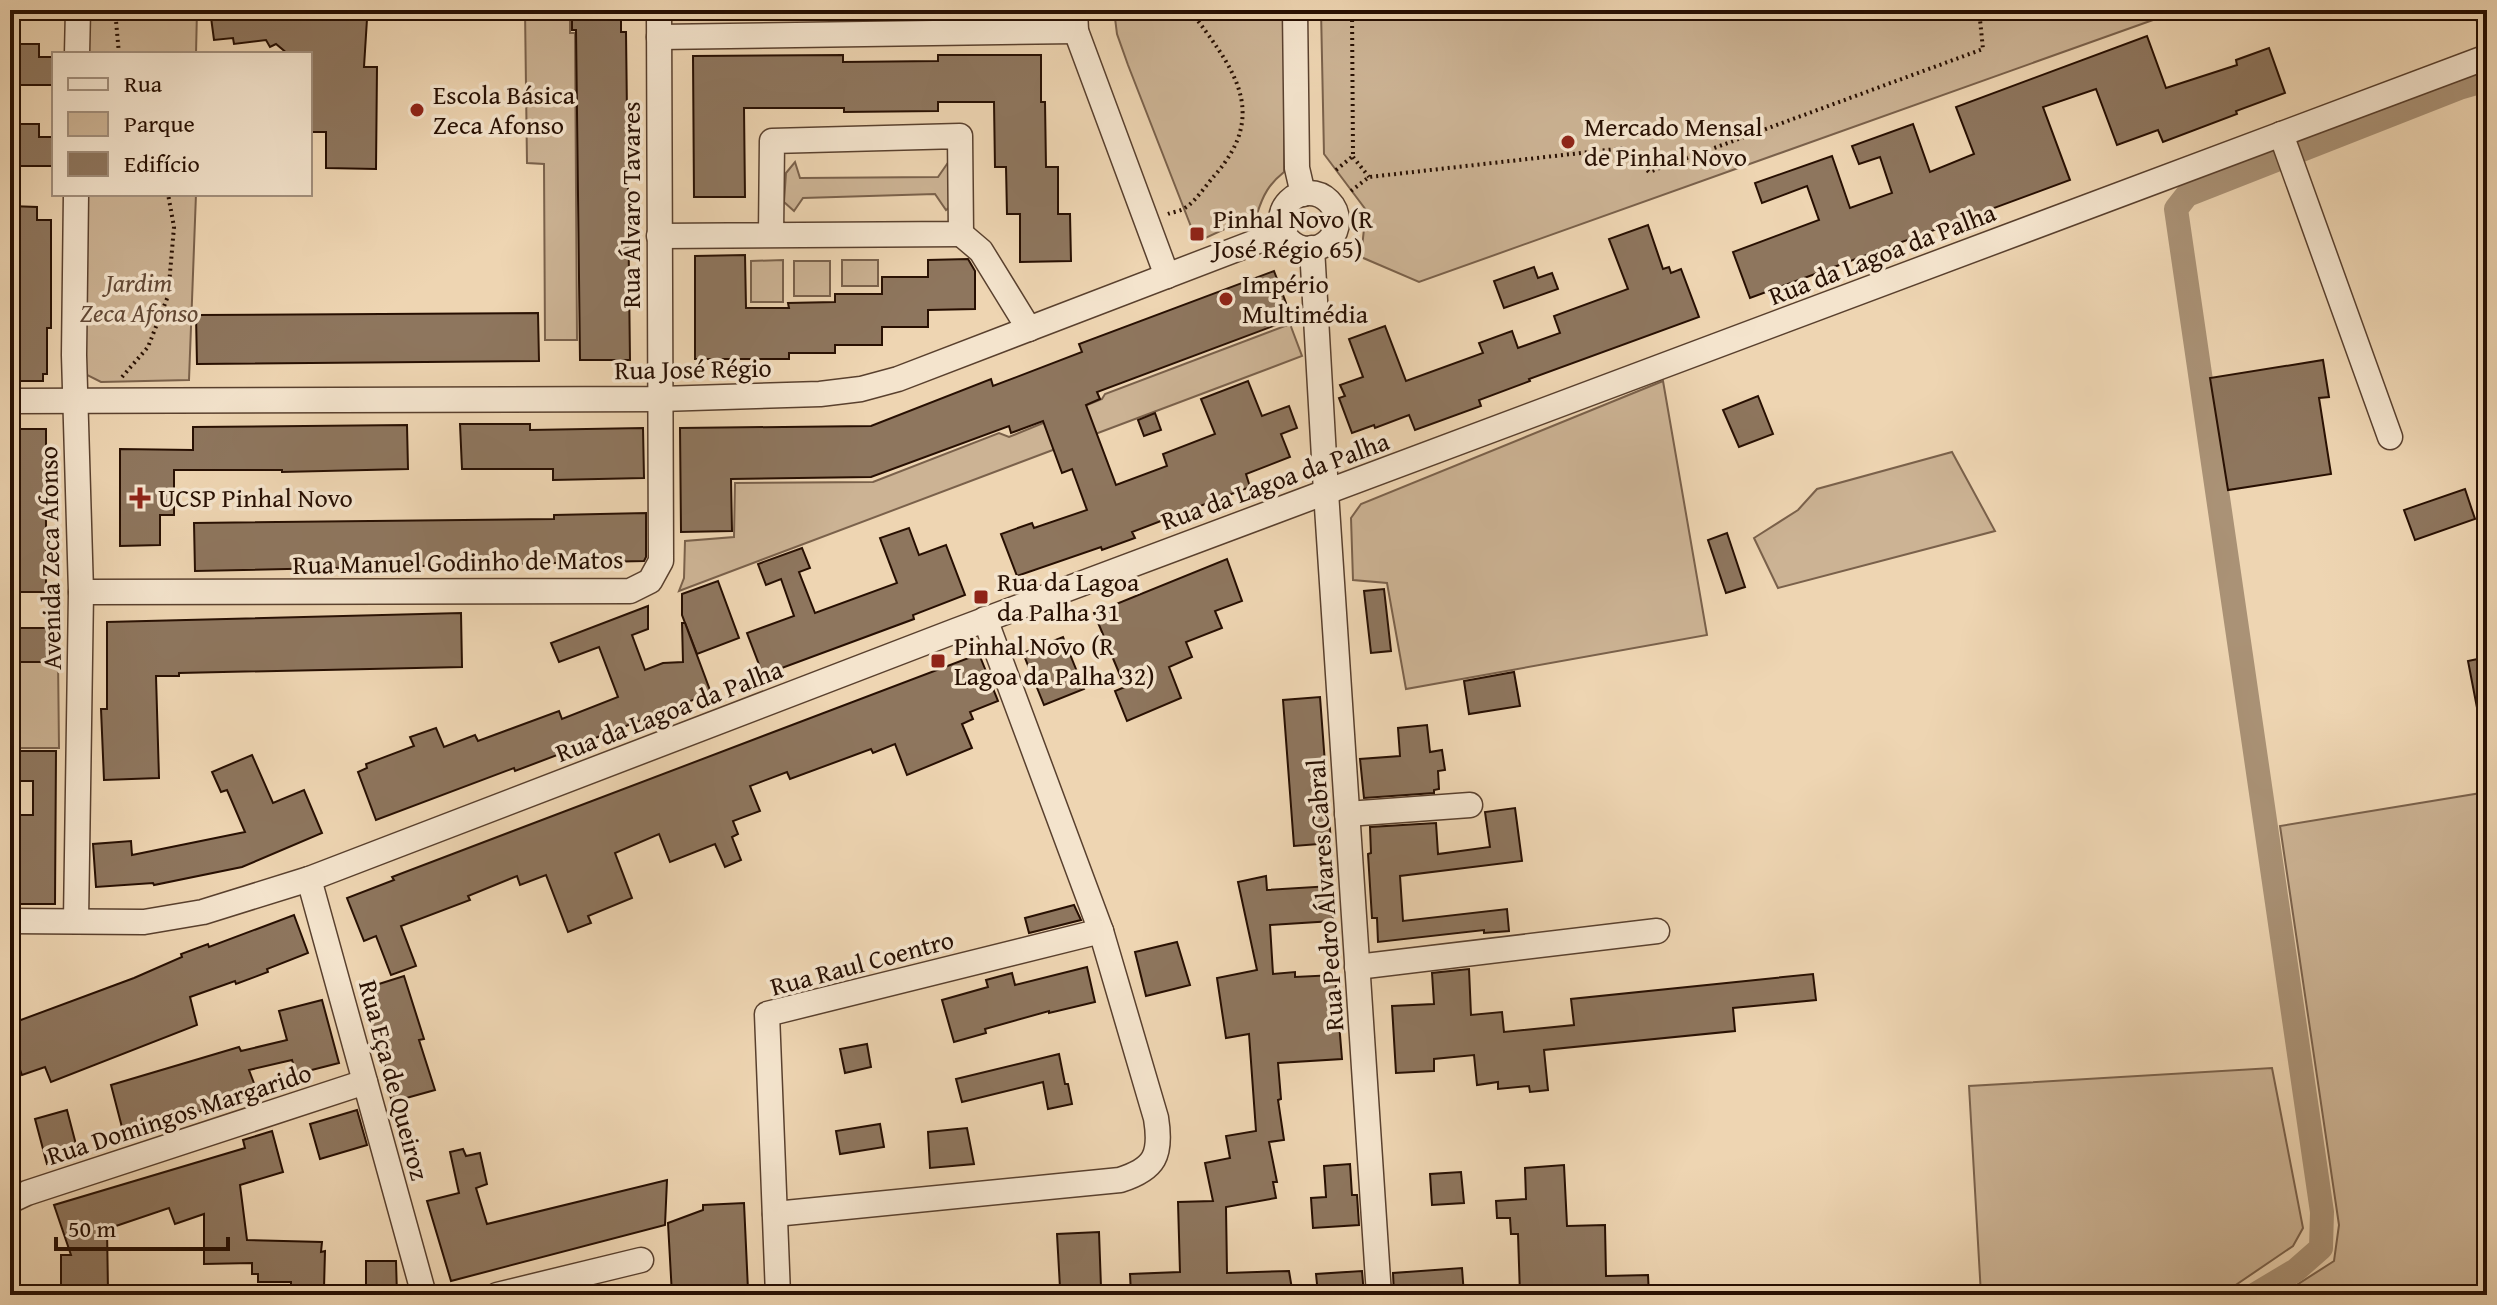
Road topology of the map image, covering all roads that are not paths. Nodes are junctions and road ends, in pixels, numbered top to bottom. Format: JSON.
{"nodes":[{"id":1,"x":78,"y":10,"type":"edge"},
{"id":2,"x":659,"y":10,"type":"edge"},
{"id":3,"x":1295,"y":10,"type":"edge"},
{"id":4,"x":1075,"y":20,"type":"edge"},
{"id":5,"x":659,"y":37,"type":"junction"},
{"id":6,"x":77,"y":52,"type":"edge"},
{"id":7,"x":2487,"y":57,"type":"edge"},
{"id":8,"x":2281,"y":134,"type":"junction"},
{"id":9,"x":1303,"y":194,"type":"junction"},
{"id":10,"x":76,"y":196,"type":"edge"},
{"id":11,"x":1284,"y":231,"type":"junction"},
{"id":12,"x":961,"y":234,"type":"junction"},
{"id":13,"x":771,"y":235,"type":"junction"},
{"id":14,"x":659,"y":236,"type":"junction"},
{"id":15,"x":1312,"y":248,"type":"junction"},
{"id":16,"x":1167,"y":276,"type":"junction"},
{"id":17,"x":1029,"y":329,"type":"junction"},
{"id":18,"x":660,"y":399,"type":"junction"},
{"id":19,"x":10,"y":401,"type":"edge"},
{"id":20,"x":75,"y":401,"type":"junction"},
{"id":21,"x":2390,"y":437,"type":"dead end"},
{"id":22,"x":1326,"y":492,"type":"junction"},
{"id":23,"x":81,"y":592,"type":"junction"},
{"id":24,"x":985,"y":619,"type":"junction"},
{"id":25,"x":1470,"y":805,"type":"dead end"},
{"id":26,"x":1347,"y":814,"type":"junction"},
{"id":27,"x":309,"y":879,"type":"junction"},
{"id":28,"x":10,"y":921,"type":"edge"},
{"id":29,"x":76,"y":921,"type":"junction"},
{"id":30,"x":1101,"y":931,"type":"junction"},
{"id":31,"x":1657,"y":931,"type":"dead end"},
{"id":32,"x":1357,"y":967,"type":"junction"},
{"id":33,"x":365,"y":1082,"type":"junction"},
{"id":34,"x":10,"y":1201,"type":"edge"},
{"id":35,"x":775,"y":1214,"type":"junction"},
{"id":36,"x":641,"y":1260,"type":"dead end"},
{"id":37,"x":424,"y":1295,"type":"edge"},
{"id":38,"x":497,"y":1295,"type":"edge"},
{"id":39,"x":778,"y":1295,"type":"edge"},
{"id":40,"x":1379,"y":1295,"type":"edge"}],
"edges":[{"from":1,"to":6,"type":"street"},
{"from":2,"to":5,"type":"street","name":"Rua Álvaro Tavares"},
{"from":3,"to":9,"type":"street"},
{"from":4,"to":5,"type":"street"},
{"from":4,"to":16,"type":"street"},
{"from":5,"to":14,"type":"street","name":"Rua Álvaro Tavares"},
{"from":7,"to":8,"type":"street","name":"Rua da Lagoa da Palha"},
{"from":8,"to":21,"type":"street"},
{"from":8,"to":22,"type":"street","name":"Rua da Lagoa da Palha"},
{"from":9,"to":11,"type":"street"},
{"from":9,"to":15,"type":"street"},
{"from":10,"to":20,"type":"street","name":"Avenida Zeca Afonso"},
{"from":11,"to":15,"type":"street"},
{"from":11,"to":16,"type":"street","name":"Rua José Régio"},
{"from":12,"to":13,"type":"street"},
{"from":12,"to":13,"type":"street"},
{"from":12,"to":17,"type":"street"},
{"from":13,"to":14,"type":"street"},
{"from":14,"to":18,"type":"street","name":"Rua Álvaro Tavares"},
{"from":15,"to":22,"type":"street","name":"Rua Pedro Álvares Cabral"},
{"from":16,"to":17,"type":"street","name":"Rua José Régio"},
{"from":17,"to":18,"type":"street","name":"Rua José Régio"},
{"from":18,"to":20,"type":"street","name":"Rua José Régio"},
{"from":18,"to":23,"type":"street","name":"Rua Manuel Godinho de Matos"},
{"from":19,"to":20,"type":"street","name":"Rua José Régio"},
{"from":20,"to":23,"type":"street","name":"Avenida Zeca Afonso"},
{"from":22,"to":24,"type":"street","name":"Rua da Lagoa da Palha"},
{"from":22,"to":26,"type":"street","name":"Rua Pedro Álvares Cabral"},
{"from":23,"to":29,"type":"street","name":"Avenida Zeca Afonso"},
{"from":24,"to":27,"type":"street","name":"Rua da Lagoa da Palha"},
{"from":24,"to":30,"type":"street"},
{"from":25,"to":26,"type":"street"},
{"from":26,"to":32,"type":"street","name":"Rua Pedro Álvares Cabral"},
{"from":27,"to":29,"type":"street","name":"Rua da Lagoa da Palha"},
{"from":27,"to":33,"type":"street","name":"Rua Eça de Queiroz"},
{"from":28,"to":29,"type":"street","name":"Rua da Lagoa da Palha"},
{"from":30,"to":35,"type":"street","name":"Rua Raul Coentro"},
{"from":30,"to":35,"type":"street"},
{"from":31,"to":32,"type":"street"},
{"from":32,"to":40,"type":"street","name":"Rua Pedro Álvares Cabral"},
{"from":33,"to":34,"type":"street","name":"Rua Domingos Margarido"},
{"from":33,"to":37,"type":"street","name":"Rua Eça de Queiroz"},
{"from":35,"to":39,"type":"street","name":"Rua Raul Coentro"},
{"from":36,"to":38,"type":"street"}]}
